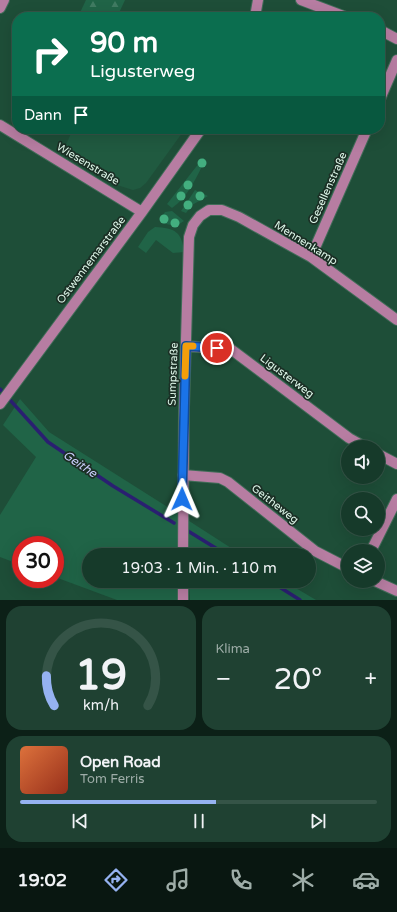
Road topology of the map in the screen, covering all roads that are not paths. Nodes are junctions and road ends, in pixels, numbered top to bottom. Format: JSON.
{"nodes":[{"id":1,"x":4,"y":0,"type":"edge"},
{"id":2,"x":258,"y":0,"type":"edge"},
{"id":3,"x":301,"y":0,"type":"edge"},
{"id":4,"x":0,"y":8,"type":"edge"},
{"id":5,"x":255,"y":12,"type":"edge"},
{"id":6,"x":333,"y":12,"type":"edge"},
{"id":7,"x":385,"y":33,"type":"edge"},
{"id":8,"x":397,"y":39,"type":"edge"},
{"id":9,"x":397,"y":60,"type":"edge"},
{"id":10,"x":385,"y":88,"type":"edge"},
{"id":11,"x":0,"y":125,"type":"edge"},
{"id":12,"x":12,"y":132,"type":"edge"},
{"id":13,"x":15,"y":134,"type":"edge"},
{"id":14,"x":197,"y":134,"type":"edge"},
{"id":15,"x":365,"y":134,"type":"edge"},
{"id":16,"x":142,"y":212,"type":"junction"},
{"id":17,"x":196,"y":219,"type":"joint"},
{"id":18,"x":311,"y":257,"type":"junction"},
{"id":19,"x":397,"y":320,"type":"edge"},
{"id":20,"x":186,"y":346,"type":"junction"},
{"id":21,"x":0,"y":404,"type":"edge"},
{"id":22,"x":352,"y":440,"type":"edge"},
{"id":23,"x":385,"y":458,"type":"edge"},
{"id":24,"x":397,"y":464,"type":"edge"},
{"id":25,"x":183,"y":475,"type":"junction"},
{"id":26,"x":397,"y":499,"type":"edge"},
{"id":27,"x":374,"y":544,"type":"edge"},
{"id":28,"x":183,"y":548,"type":"edge"},
{"id":29,"x":341,"y":564,"type":"edge"},
{"id":30,"x":385,"y":586,"type":"edge"},
{"id":31,"x":183,"y":588,"type":"edge"},
{"id":32,"x":397,"y":591,"type":"edge"},
{"id":33,"x":183,"y":600,"type":"edge"}],
"edges":[{"from":1,"to":4,"type":"street"},
{"from":2,"to":5,"type":"street"},
{"from":3,"to":6,"type":"street"},
{"from":7,"to":8,"type":"street"},
{"from":9,"to":10,"type":"street"},
{"from":11,"to":12,"type":"street","name":"Wiesenstraße"},
{"from":13,"to":16,"type":"street","name":"Wiesenstraße"},
{"from":14,"to":16,"type":"street","name":"Ostwennemarstraße"},
{"from":15,"to":18,"type":"street","name":"Gesellenstraße"},
{"from":16,"to":21,"type":"street","name":"Ostwennemarstraße"},
{"from":17,"to":18,"type":"street","name":"Mennenkamp"},
{"from":17,"to":20,"type":"street","name":"Sumpstraße"},
{"from":18,"to":19,"type":"street","name":"Mennenkamp"},
{"from":20,"to":22,"type":"street","name":"Ligusterweg"},
{"from":20,"to":25,"type":"street","name":"Sumpstraße"},
{"from":23,"to":24,"type":"street"},
{"from":25,"to":28,"type":"street","name":"Sumpstraße"},
{"from":25,"to":29,"type":"street","name":"Geitheweg"},
{"from":26,"to":27,"type":"street"},
{"from":30,"to":32,"type":"street"},
{"from":31,"to":33,"type":"street"}]}
